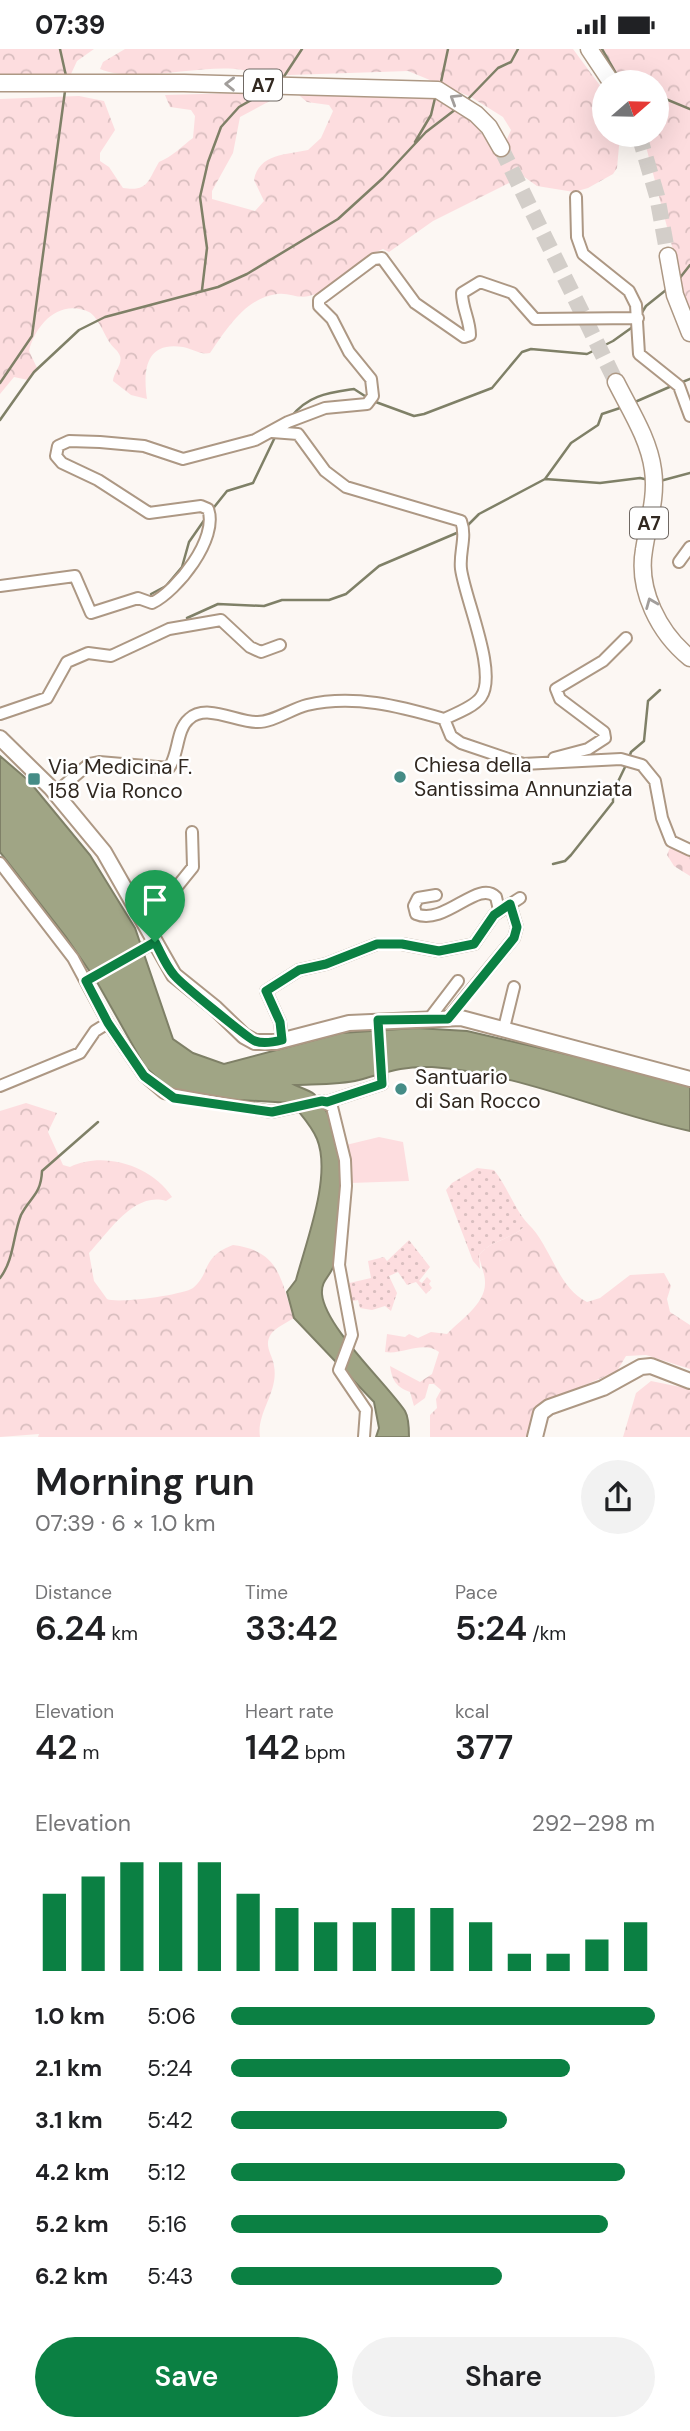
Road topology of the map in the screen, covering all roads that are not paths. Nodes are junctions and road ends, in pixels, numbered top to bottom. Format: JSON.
{"nodes":[{"id":1,"x":589,"y":49,"type":"edge"},
{"id":2,"x":603,"y":70,"type":"edge"},
{"id":3,"x":0,"y":83,"type":"edge"},
{"id":4,"x":501,"y":148,"type":"tunnel mouth"},
{"id":5,"x":576,"y":197,"type":"dead end"},
{"id":6,"x":668,"y":256,"type":"tunnel mouth"},
{"id":7,"x":638,"y":318,"type":"junction"},
{"id":8,"x":690,"y":333,"type":"edge"},
{"id":9,"x":616,"y":382,"type":"tunnel mouth"},
{"id":10,"x":690,"y":416,"type":"edge"},
{"id":11,"x":272,"y":432,"type":"junction"},
{"id":12,"x":690,"y":547,"type":"edge"},
{"id":13,"x":679,"y":562,"type":"dead end"},
{"id":14,"x":0,"y":586,"type":"edge"},
{"id":15,"x":626,"y":638,"type":"dead end"},
{"id":16,"x":280,"y":645,"type":"dead end"},
{"id":17,"x":690,"y":658,"type":"edge"},
{"id":18,"x":0,"y":714,"type":"edge"},
{"id":19,"x":444,"y":719,"type":"junction"},
{"id":20,"x":0,"y":739,"type":"edge"},
{"id":21,"x":547,"y":764,"type":"junction"},
{"id":22,"x":55,"y":793,"type":"junction"},
{"id":23,"x":192,"y":832,"type":"dead end"},
{"id":24,"x":690,"y":850,"type":"edge"},
{"id":25,"x":0,"y":863,"type":"edge"},
{"id":26,"x":436,"y":895,"type":"dead end"},
{"id":27,"x":520,"y":898,"type":"dead end"},
{"id":28,"x":510,"y":904,"type":"junction"},
{"id":29,"x":139,"y":909,"type":"junction"},
{"id":30,"x":499,"y":910,"type":"junction"},
{"id":31,"x":151,"y":944,"type":"junction"},
{"id":32,"x":88,"y":980,"type":"junction"},
{"id":33,"x":458,"y":981,"type":"dead end"},
{"id":34,"x":514,"y":987,"type":"dead end"},
{"id":35,"x":429,"y":1019,"type":"junction"},
{"id":36,"x":448,"y":1019,"type":"junction"},
{"id":37,"x":378,"y":1022,"type":"junction"},
{"id":38,"x":108,"y":1023,"type":"junction"},
{"id":39,"x":504,"y":1028,"type":"junction"},
{"id":40,"x":282,"y":1040,"type":"junction"},
{"id":41,"x":690,"y":1079,"type":"edge"},
{"id":42,"x":0,"y":1086,"type":"edge"},
{"id":43,"x":324,"y":1101,"type":"junction"},
{"id":44,"x":690,"y":1381,"type":"edge"},
{"id":45,"x":364,"y":1437,"type":"edge"},
{"id":46,"x":535,"y":1437,"type":"edge"}],
"edges":[{"from":1,"to":2,"type":"highway"},
{"from":4,"to":3,"type":"highway","number":"A7","one_way":true},
{"from":5,"to":7,"type":"street"},
{"from":6,"to":8,"type":"highway"},
{"from":7,"to":10,"type":"street"},
{"from":7,"to":11,"type":"street"},
{"from":17,"to":9,"type":"highway","number":"A7","one_way":true},
{"from":11,"to":14,"type":"street"},
{"from":11,"to":19,"type":"street"},
{"from":12,"to":13,"type":"street"},
{"from":15,"to":21,"type":"street"},
{"from":16,"to":18,"type":"street"},
{"from":19,"to":21,"type":"street"},
{"from":19,"to":22,"type":"street"},
{"from":20,"to":22,"type":"main road"},
{"from":21,"to":24,"type":"street"},
{"from":22,"to":29,"type":"main road"},
{"from":23,"to":29,"type":"street"},
{"from":25,"to":32,"type":"street"},
{"from":26,"to":30,"type":"street"},
{"from":27,"to":28,"type":"street"},
{"from":28,"to":30,"type":"street"},
{"from":28,"to":36,"type":"street"},
{"from":29,"to":31,"type":"main road"},
{"from":30,"to":40,"type":"street"},
{"from":31,"to":32,"type":"street"},
{"from":31,"to":40,"type":"main road"},
{"from":32,"to":38,"type":"street"},
{"from":33,"to":35,"type":"street"},
{"from":34,"to":39,"type":"street"},
{"from":35,"to":36,"type":"main road"},
{"from":35,"to":37,"type":"main road"},
{"from":36,"to":39,"type":"main road"},
{"from":37,"to":40,"type":"main road"},
{"from":37,"to":43,"type":"street"},
{"from":38,"to":42,"type":"street"},
{"from":38,"to":43,"type":"street"},
{"from":39,"to":41,"type":"main road"},
{"from":43,"to":45,"type":"street"},
{"from":44,"to":46,"type":"main road"}]}
